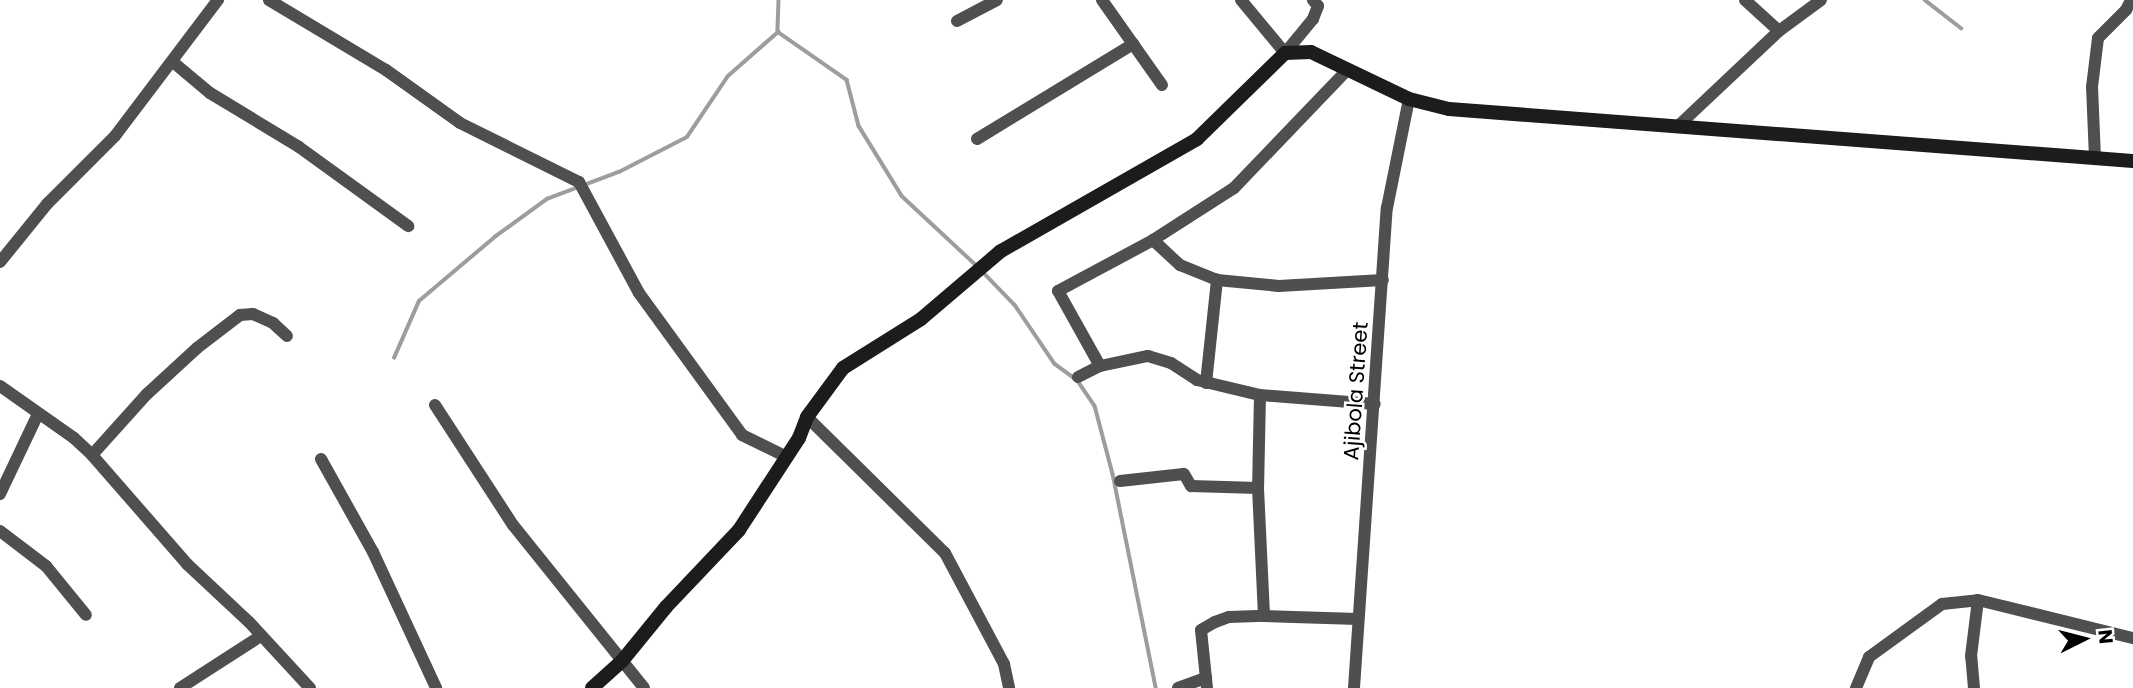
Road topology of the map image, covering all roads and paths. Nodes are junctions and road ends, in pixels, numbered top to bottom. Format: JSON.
{"nodes":[{"id":1,"x":269,"y":0,"type":"edge"},
{"id":2,"x":997,"y":0,"type":"edge"},
{"id":3,"x":1102,"y":0,"type":"edge"},
{"id":4,"x":1241,"y":0,"type":"edge"},
{"id":5,"x":1314,"y":0,"type":"edge"},
{"id":6,"x":1745,"y":0,"type":"edge"},
{"id":7,"x":1821,"y":0,"type":"edge"},
{"id":8,"x":2131,"y":0,"type":"edge"},
{"id":9,"x":213,"y":2,"type":"edge"},
{"id":10,"x":957,"y":21,"type":"dead end"},
{"id":11,"x":1779,"y":31,"type":"junction"},
{"id":12,"x":1133,"y":44,"type":"junction"},
{"id":13,"x":1285,"y":53,"type":"junction"},
{"id":14,"x":173,"y":62,"type":"junction"},
{"id":15,"x":1347,"y":70,"type":"junction"},
{"id":16,"x":1162,"y":85,"type":"dead end"},
{"id":17,"x":1409,"y":99,"type":"junction"},
{"id":18,"x":1677,"y":127,"type":"junction"},
{"id":19,"x":977,"y":139,"type":"dead end"},
{"id":20,"x":2095,"y":158,"type":"junction"},
{"id":21,"x":2133,"y":162,"type":"edge"},
{"id":22,"x":408,"y":226,"type":"dead end"},
{"id":23,"x":1153,"y":240,"type":"junction"},
{"id":24,"x":0,"y":262,"type":"edge"},
{"id":25,"x":1217,"y":280,"type":"junction"},
{"id":26,"x":1383,"y":280,"type":"junction"},
{"id":27,"x":287,"y":336,"type":"dead end"},
{"id":28,"x":1100,"y":366,"type":"junction"},
{"id":29,"x":1078,"y":377,"type":"dead end"},
{"id":30,"x":1206,"y":383,"type":"junction"},
{"id":31,"x":0,"y":386,"type":"edge"},
{"id":32,"x":1260,"y":395,"type":"junction"},
{"id":33,"x":1375,"y":404,"type":"junction"},
{"id":34,"x":435,"y":405,"type":"dead end"},
{"id":35,"x":38,"y":414,"type":"junction"},
{"id":36,"x":807,"y":417,"type":"junction"},
{"id":37,"x":92,"y":455,"type":"junction"},
{"id":38,"x":785,"y":456,"type":"junction"},
{"id":39,"x":321,"y":459,"type":"dead end"},
{"id":40,"x":1121,"y":481,"type":"dead end"},
{"id":41,"x":1258,"y":488,"type":"junction"},
{"id":42,"x":0,"y":495,"type":"edge"},
{"id":43,"x":0,"y":531,"type":"edge"},
{"id":44,"x":1978,"y":600,"type":"junction"},
{"id":45,"x":86,"y":615,"type":"dead end"},
{"id":46,"x":1264,"y":617,"type":"junction"},
{"id":47,"x":1358,"y":619,"type":"junction"},
{"id":48,"x":259,"y":637,"type":"junction"},
{"id":49,"x":2133,"y":638,"type":"edge"},
{"id":50,"x":622,"y":661,"type":"junction"},
{"id":51,"x":1207,"y":683,"type":"edge"},
{"id":52,"x":180,"y":688,"type":"edge"},
{"id":53,"x":310,"y":688,"type":"edge"},
{"id":54,"x":436,"y":688,"type":"edge"},
{"id":55,"x":592,"y":688,"type":"edge"},
{"id":56,"x":644,"y":688,"type":"edge"},
{"id":57,"x":1009,"y":688,"type":"edge"},
{"id":58,"x":1178,"y":688,"type":"edge"},
{"id":59,"x":1354,"y":688,"type":"edge"},
{"id":60,"x":1856,"y":688,"type":"edge"},
{"id":61,"x":1974,"y":688,"type":"edge"}],
"edges":[{"from":1,"to":38,"type":"street"},
{"from":2,"to":10,"type":"street"},
{"from":3,"to":12,"type":"street"},
{"from":4,"to":13,"type":"street"},
{"from":5,"to":13,"type":"street"},
{"from":6,"to":11,"type":"street"},
{"from":7,"to":11,"type":"street"},
{"from":8,"to":20,"type":"street"},
{"from":9,"to":14,"type":"street"},
{"from":11,"to":18,"type":"street"},
{"from":12,"to":16,"type":"street"},
{"from":12,"to":19,"type":"street"},
{"from":13,"to":15,"type":"street"},
{"from":13,"to":36,"type":"street"},
{"from":14,"to":22,"type":"street"},
{"from":14,"to":24,"type":"street"},
{"from":15,"to":17,"type":"street"},
{"from":15,"to":23,"type":"street"},
{"from":17,"to":18,"type":"street"},
{"from":17,"to":26,"type":"street","name":"Ajibola Street"},
{"from":18,"to":20,"type":"street"},
{"from":20,"to":21,"type":"street"},
{"from":23,"to":25,"type":"street"},
{"from":23,"to":28,"type":"street"},
{"from":25,"to":26,"type":"street"},
{"from":25,"to":30,"type":"street"},
{"from":26,"to":33,"type":"street","name":"Ajibola Street"},
{"from":27,"to":37,"type":"street"},
{"from":28,"to":29,"type":"street"},
{"from":28,"to":30,"type":"street"},
{"from":30,"to":32,"type":"street"},
{"from":31,"to":35,"type":"street"},
{"from":32,"to":33,"type":"street"},
{"from":32,"to":41,"type":"street"},
{"from":33,"to":47,"type":"street","name":"Ajibola Street"},
{"from":34,"to":50,"type":"street"},
{"from":35,"to":37,"type":"street"},
{"from":35,"to":42,"type":"street"},
{"from":36,"to":38,"type":"street"},
{"from":36,"to":57,"type":"street"},
{"from":37,"to":48,"type":"street"},
{"from":38,"to":50,"type":"street"},
{"from":39,"to":54,"type":"street"},
{"from":40,"to":41,"type":"street"},
{"from":41,"to":46,"type":"street"},
{"from":43,"to":45,"type":"street"},
{"from":44,"to":49,"type":"street"},
{"from":44,"to":60,"type":"street"},
{"from":44,"to":61,"type":"street"},
{"from":46,"to":47,"type":"street"},
{"from":46,"to":51,"type":"street"},
{"from":47,"to":59,"type":"street","name":"Ajibola Street"},
{"from":48,"to":52,"type":"street"},
{"from":48,"to":53,"type":"street"},
{"from":50,"to":55,"type":"street"},
{"from":50,"to":56,"type":"street"},
{"from":51,"to":58,"type":"street"}]}
